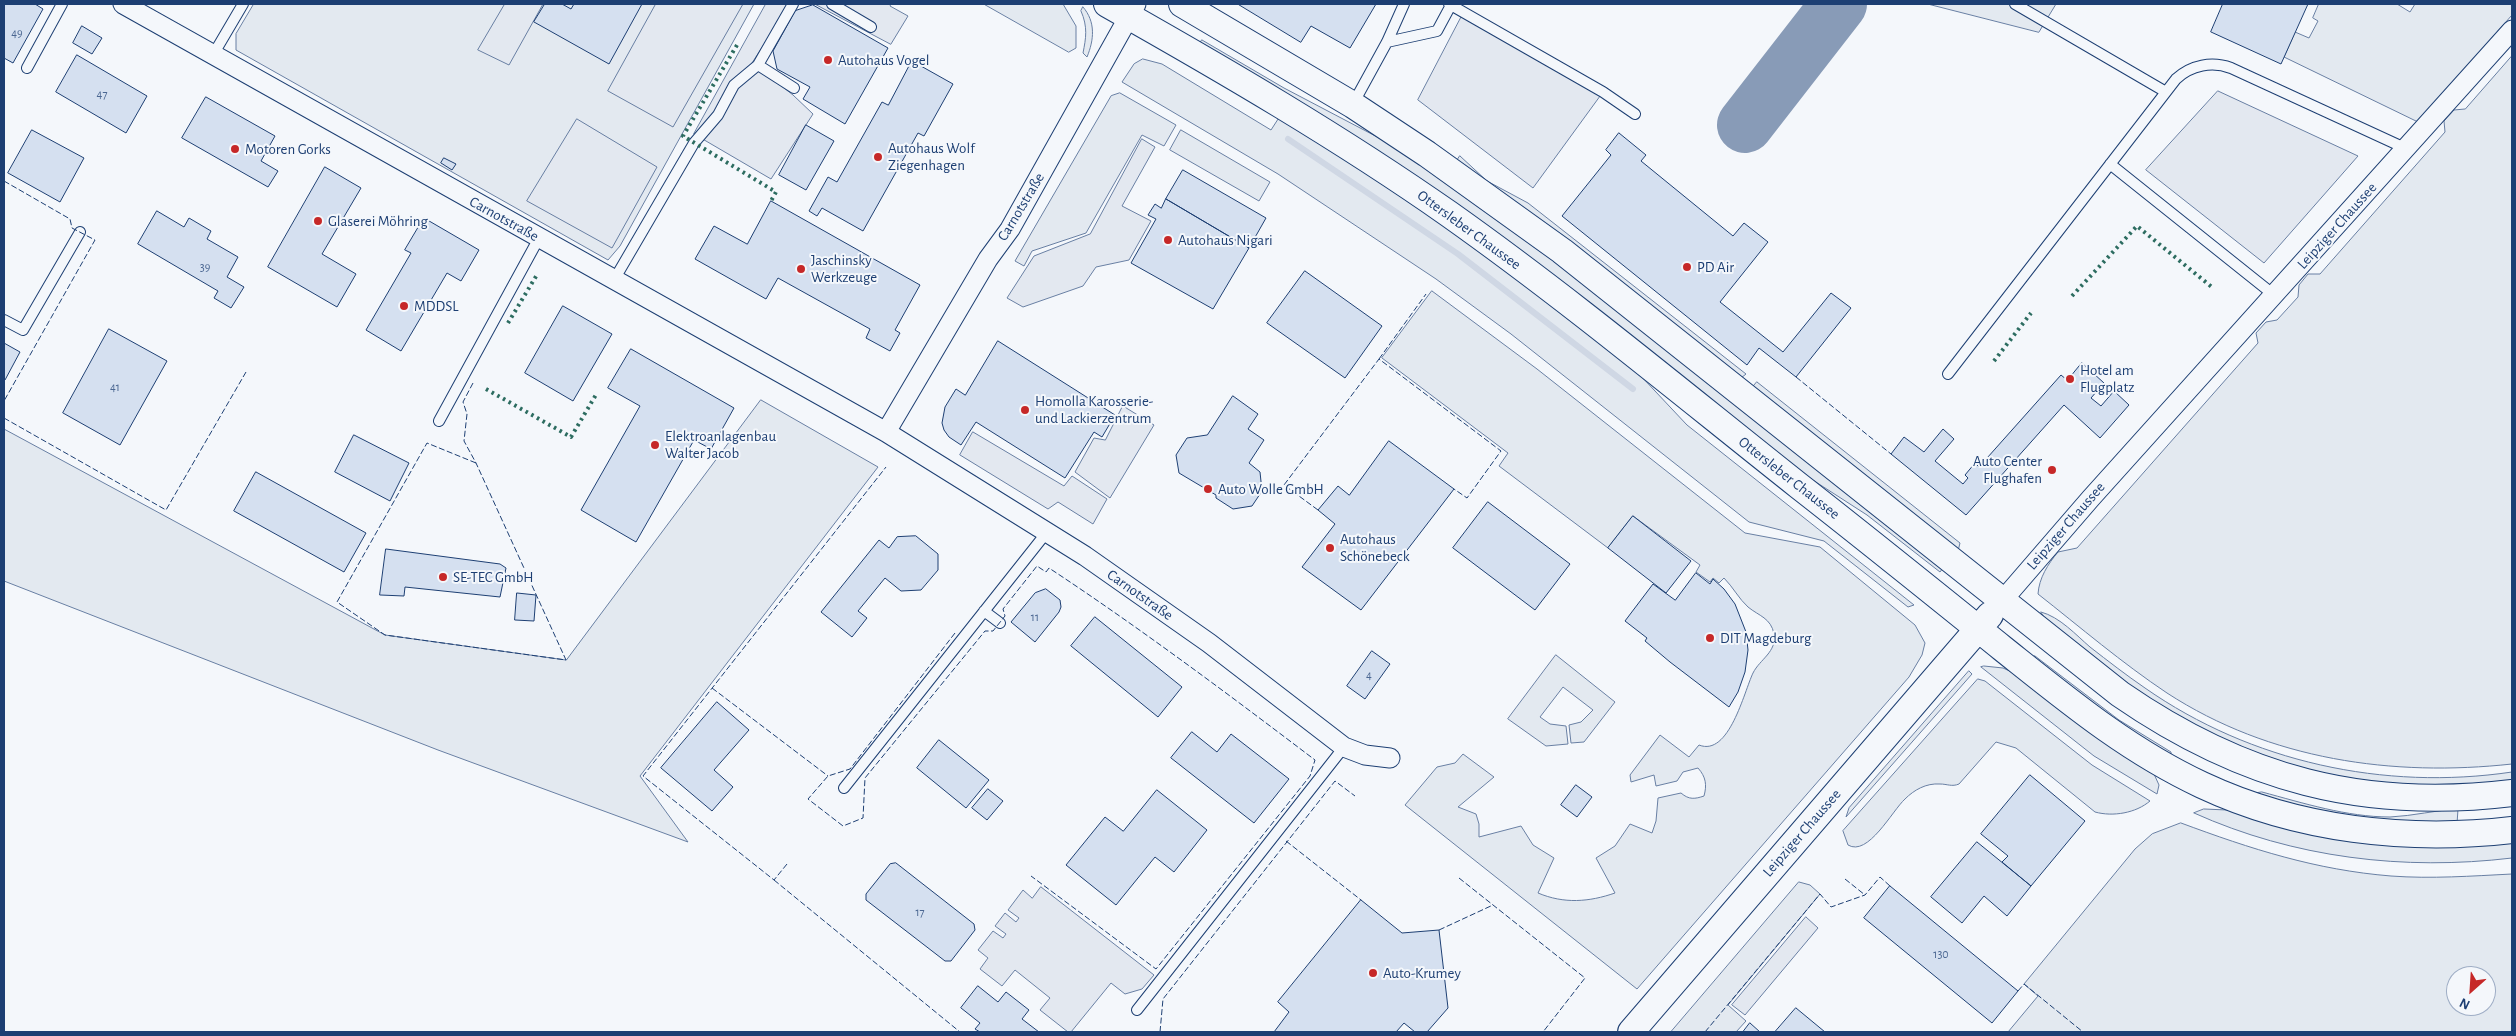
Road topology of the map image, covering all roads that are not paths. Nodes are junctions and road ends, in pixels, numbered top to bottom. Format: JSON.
{"nodes":[{"id":1,"x":62,"y":4,"type":"edge"},
{"id":2,"x":122,"y":4,"type":"edge"},
{"id":3,"x":243,"y":4,"type":"edge"},
{"id":4,"x":794,"y":4,"type":"edge"},
{"id":5,"x":832,"y":4,"type":"edge"},
{"id":6,"x":1182,"y":4,"type":"edge"},
{"id":7,"x":1404,"y":4,"type":"edge"},
{"id":8,"x":1450,"y":4,"type":"edge"},
{"id":9,"x":2015,"y":4,"type":"edge"},
{"id":10,"x":1124,"y":8,"type":"edge"},
{"id":11,"x":871,"y":27,"type":"dead end"},
{"id":12,"x":2512,"y":30,"type":"edge"},
{"id":13,"x":1387,"y":42,"type":"junction"},
{"id":14,"x":213,"y":55,"type":"junction"},
{"id":15,"x":758,"y":65,"type":"junction"},
{"id":16,"x":27,"y":68,"type":"dead end"},
{"id":17,"x":794,"y":88,"type":"dead end"},
{"id":18,"x":2166,"y":92,"type":"junction"},
{"id":19,"x":1353,"y":105,"type":"junction"},
{"id":20,"x":1635,"y":114,"type":"dead end"},
{"id":21,"x":2407,"y":149,"type":"junction"},
{"id":22,"x":2110,"y":164,"type":"junction"},
{"id":23,"x":80,"y":232,"type":"dead end"},
{"id":24,"x":539,"y":238,"type":"junction"},
{"id":25,"x":614,"y":280,"type":"junction"},
{"id":26,"x":2274,"y":295,"type":"junction"},
{"id":27,"x":4,"y":320,"type":"edge"},
{"id":28,"x":1948,"y":374,"type":"dead end"},
{"id":29,"x":438,"y":421,"type":"dead end"},
{"id":30,"x":886,"y":432,"type":"junction"},
{"id":31,"x":1047,"y":532,"type":"junction"},
{"id":32,"x":2002,"y":601,"type":"junction"},
{"id":33,"x":984,"y":611,"type":"junction"},
{"id":34,"x":1000,"y":623,"type":"dead end"},
{"id":35,"x":1978,"y":629,"type":"junction"},
{"id":36,"x":1344,"y":747,"type":"junction"},
{"id":37,"x":1390,"y":758,"type":"dead end"},
{"id":38,"x":844,"y":788,"type":"dead end"},
{"id":39,"x":2512,"y":793,"type":"edge"},
{"id":40,"x":2512,"y":830,"type":"edge"},
{"id":41,"x":1136,"y":1010,"type":"dead end"},
{"id":42,"x":1631,"y":1032,"type":"edge"}],
"edges":[{"from":1,"to":16,"type":"lane"},
{"from":2,"to":14,"type":"street","name":"Carnotstraße"},
{"from":3,"to":14,"type":"lane"},
{"from":4,"to":15,"type":"lane"},
{"from":5,"to":11,"type":"lane"},
{"from":6,"to":19,"type":"main road"},
{"from":7,"to":13,"type":"lane"},
{"from":8,"to":13,"type":"lane"},
{"from":8,"to":20,"type":"lane"},
{"from":9,"to":18,"type":"lane"},
{"from":10,"to":30,"type":"street","name":"Carnotstraße"},
{"from":10,"to":35,"type":"main road","name":"Ottersleber Chaussee"},
{"from":12,"to":21,"type":"street","name":"Leipziger Chaussee"},
{"from":13,"to":19,"type":"lane"},
{"from":14,"to":24,"type":"street","name":"Carnotstraße"},
{"from":15,"to":17,"type":"lane"},
{"from":15,"to":25,"type":"lane"},
{"from":18,"to":21,"type":"lane"},
{"from":18,"to":22,"type":"lane"},
{"from":19,"to":32,"type":"main road"},
{"from":21,"to":26,"type":"street","name":"Leipziger Chaussee"},
{"from":22,"to":26,"type":"lane"},
{"from":22,"to":28,"type":"lane"},
{"from":23,"to":27,"type":"lane"},
{"from":24,"to":25,"type":"street","name":"Carnotstraße"},
{"from":24,"to":29,"type":"lane"},
{"from":25,"to":30,"type":"street","name":"Carnotstraße"},
{"from":26,"to":32,"type":"street","name":"Leipziger Chaussee"},
{"from":30,"to":31,"type":"street","name":"Carnotstraße"},
{"from":31,"to":33,"type":"lane"},
{"from":31,"to":36,"type":"street","name":"Carnotstraße"},
{"from":32,"to":35,"type":"main road","name":"Leipziger Chaussee"},
{"from":32,"to":39,"type":"main road"},
{"from":33,"to":34,"type":"lane"},
{"from":33,"to":38,"type":"lane"},
{"from":35,"to":40,"type":"main road","name":"Ottersleber Chaussee"},
{"from":35,"to":42,"type":"main road","name":"Leipziger Chaussee"},
{"from":36,"to":37,"type":"street","name":"Carnotstraße"},
{"from":36,"to":41,"type":"lane"}]}
